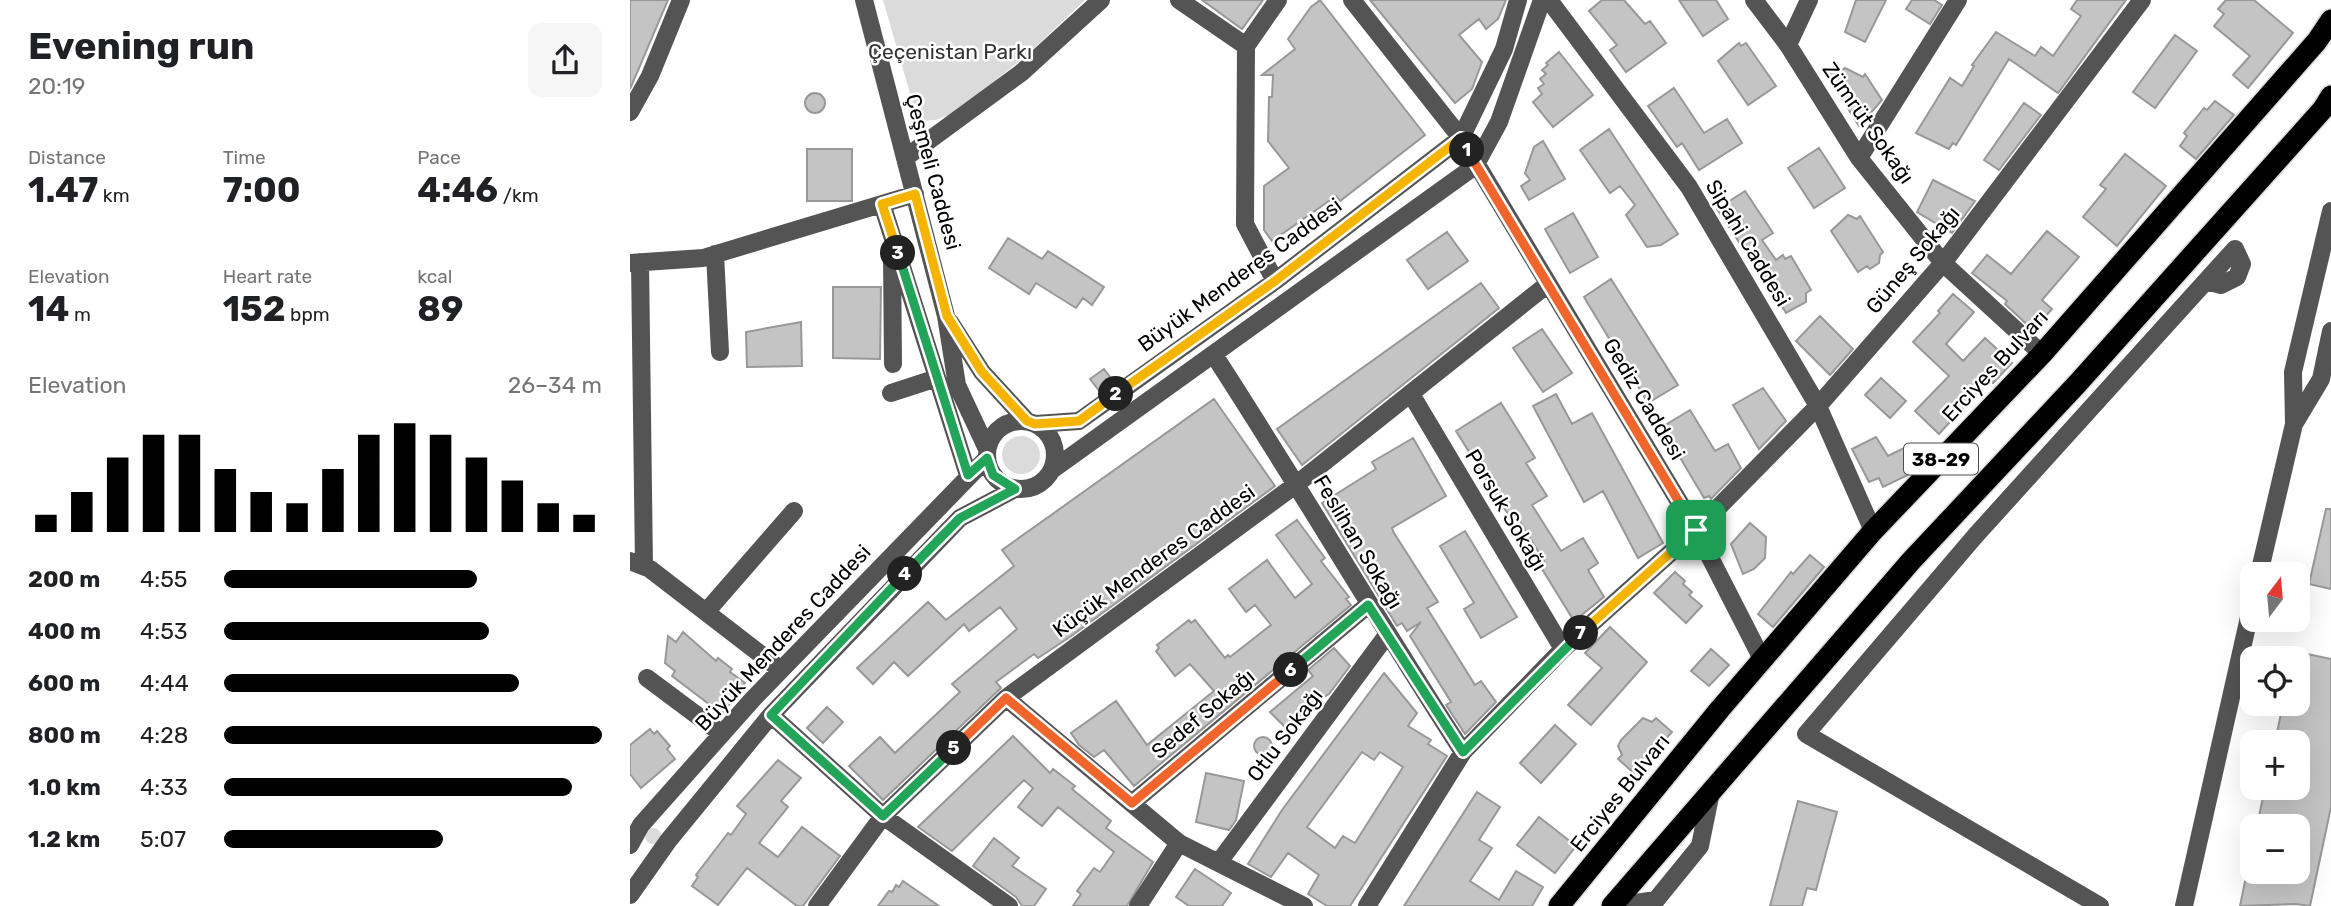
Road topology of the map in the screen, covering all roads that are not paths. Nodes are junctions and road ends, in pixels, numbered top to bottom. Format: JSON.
{"nodes":[{"id":1,"x":681,"y":0,"type":"edge"},
{"id":2,"x":864,"y":0,"type":"edge"},
{"id":3,"x":1101,"y":0,"type":"edge"},
{"id":4,"x":1179,"y":0,"type":"edge"},
{"id":5,"x":1278,"y":0,"type":"edge"},
{"id":6,"x":1352,"y":0,"type":"edge"},
{"id":7,"x":1518,"y":0,"type":"edge"},
{"id":8,"x":1542,"y":0,"type":"edge"},
{"id":9,"x":1549,"y":0,"type":"edge"},
{"id":10,"x":1754,"y":0,"type":"edge"},
{"id":11,"x":1809,"y":0,"type":"edge"},
{"id":12,"x":1958,"y":0,"type":"edge"},
{"id":13,"x":2142,"y":0,"type":"edge"},
{"id":14,"x":2331,"y":20,"type":"edge"},
{"id":15,"x":1788,"y":45,"type":"junction"},
{"id":16,"x":1246,"y":46,"type":"junction"},
{"id":17,"x":2331,"y":96,"type":"edge"},
{"id":18,"x":630,"y":111,"type":"edge"},
{"id":19,"x":1461,"y":138,"type":"junction"},
{"id":20,"x":905,"y":158,"type":"junction"},
{"id":21,"x":1859,"y":158,"type":"junction"},
{"id":22,"x":1475,"y":166,"type":"junction"},
{"id":23,"x":915,"y":194,"type":"junction"},
{"id":24,"x":882,"y":204,"type":"junction"},
{"id":25,"x":2331,"y":211,"type":"edge"},
{"id":26,"x":892,"y":236,"type":"junction"},
{"id":27,"x":715,"y":254,"type":"junction"},
{"id":28,"x":635,"y":262,"type":"edge"},
{"id":29,"x":1943,"y":263,"type":"junction"},
{"id":30,"x":1275,"y":281,"type":"junction"},
{"id":31,"x":2207,"y":281,"type":"dead end"},
{"id":32,"x":1548,"y":284,"type":"junction"},
{"id":33,"x":947,"y":316,"type":"junction"},
{"id":34,"x":2331,"y":331,"type":"edge"},
{"id":35,"x":720,"y":352,"type":"dead end"},
{"id":36,"x":2042,"y":354,"type":"junction"},
{"id":37,"x":1214,"y":355,"type":"junction"},
{"id":38,"x":893,"y":364,"type":"dead end"},
{"id":39,"x":2327,"y":370,"type":"edge"},
{"id":40,"x":937,"y":378,"type":"junction"},
{"id":41,"x":891,"y":393,"type":"dead end"},
{"id":42,"x":1411,"y":394,"type":"junction"},
{"id":43,"x":1818,"y":406,"type":"junction"},
{"id":44,"x":1031,"y":422,"type":"junction"},
{"id":45,"x":2294,"y":424,"type":"junction"},
{"id":46,"x":987,"y":454,"type":"junction"},
{"id":47,"x":1052,"y":470,"type":"junction"},
{"id":48,"x":968,"y":475,"type":"junction"},
{"id":49,"x":1298,"y":483,"type":"junction"},
{"id":50,"x":1015,"y":489,"type":"junction"},
{"id":51,"x":794,"y":511,"type":"dead end"},
{"id":52,"x":1696,"y":530,"type":"junction"},
{"id":53,"x":1873,"y":531,"type":"junction"},
{"id":54,"x":2262,"y":562,"type":"edge"},
{"id":55,"x":637,"y":564,"type":"edge"},
{"id":56,"x":1368,"y":605,"type":"junction"},
{"id":57,"x":706,"y":612,"type":"junction"},
{"id":58,"x":2246,"y":632,"type":"edge"},
{"id":59,"x":1387,"y":635,"type":"junction"},
{"id":60,"x":1563,"y":649,"type":"junction"},
{"id":61,"x":1763,"y":661,"type":"junction"},
{"id":62,"x":781,"y":670,"type":"junction"},
{"id":63,"x":647,"y":678,"type":"dead end"},
{"id":64,"x":1006,"y":698,"type":"junction"},
{"id":65,"x":771,"y":715,"type":"junction"},
{"id":66,"x":722,"y":734,"type":"junction"},
{"id":67,"x":1463,"y":752,"type":"junction"},
{"id":68,"x":1711,"y":792,"type":"junction"},
{"id":69,"x":1132,"y":803,"type":"junction"},
{"id":70,"x":883,"y":816,"type":"junction"},
{"id":71,"x":636,"y":832,"type":"edge"},
{"id":72,"x":1179,"y":843,"type":"junction"},
{"id":73,"x":665,"y":845,"type":"junction"},
{"id":74,"x":1219,"y":862,"type":"junction"},
{"id":75,"x":630,"y":895,"type":"edge"},
{"id":76,"x":817,"y":906,"type":"edge"},
{"id":77,"x":1009,"y":906,"type":"edge"},
{"id":78,"x":1138,"y":906,"type":"edge"},
{"id":79,"x":1304,"y":906,"type":"edge"},
{"id":80,"x":1367,"y":906,"type":"edge"},
{"id":81,"x":1559,"y":906,"type":"edge"},
{"id":82,"x":1613,"y":906,"type":"edge"},
{"id":83,"x":2099,"y":906,"type":"edge"},
{"id":84,"x":2184,"y":906,"type":"edge"}],
"edges":[{"from":1,"to":18,"type":"street"},
{"from":2,"to":20,"type":"street","name":"Çeşmeli Caddesi"},
{"from":3,"to":20,"type":"street"},
{"from":4,"to":16,"type":"street"},
{"from":5,"to":16,"type":"street"},
{"from":6,"to":19,"type":"street","name":"Gediz Caddesi"},
{"from":7,"to":19,"type":"street"},
{"from":8,"to":22,"type":"street"},
{"from":9,"to":43,"type":"street","name":"Sipahi Caddesi"},
{"from":10,"to":15,"type":"street","name":"Zümrüt Sokağı"},
{"from":11,"to":15,"type":"street"},
{"from":12,"to":21,"type":"street"},
{"from":13,"to":29,"type":"street","name":"Güneş Sokağı"},
{"from":14,"to":36,"type":"highway","name":"Erciyes Bulvarı","number":"38-29"},
{"from":15,"to":21,"type":"street","name":"Zümrüt Sokağı"},
{"from":16,"to":30,"type":"street"},
{"from":17,"to":68,"type":"highway","number":"38-29"},
{"from":19,"to":22,"type":"street","name":"Gediz Caddesi"},
{"from":19,"to":30,"type":"street","name":"Büyük Menderes Caddesi"},
{"from":20,"to":23,"type":"street","name":"Çeşmeli Caddesi"},
{"from":21,"to":29,"type":"street","name":"Zümrüt Sokağı"},
{"from":22,"to":32,"type":"street","name":"Gediz Caddesi"},
{"from":22,"to":37,"type":"street"},
{"from":23,"to":24,"type":"street"},
{"from":23,"to":33,"type":"street","name":"Çeşmeli Caddesi"},
{"from":24,"to":26,"type":"street"},
{"from":24,"to":27,"type":"street"},
{"from":25,"to":45,"type":"street"},
{"from":26,"to":38,"type":"street"},
{"from":26,"to":40,"type":"street"},
{"from":27,"to":28,"type":"street"},
{"from":27,"to":35,"type":"street"},
{"from":28,"to":55,"type":"street"},
{"from":29,"to":36,"type":"street","name":"Zümrüt Sokağı"},
{"from":29,"to":43,"type":"street","name":"Güneş Sokağı"},
{"from":30,"to":44,"type":"street","name":"Büyük Menderes Caddesi"},
{"from":31,"to":83,"type":"street"},
{"from":32,"to":42,"type":"street","name":"Küçük Menderes Caddesi"},
{"from":32,"to":52,"type":"street","name":"Gediz Caddesi"},
{"from":33,"to":44,"type":"street","name":"Çeşmeli Caddesi"},
{"from":33,"to":46,"type":"street","name":"Çeşmeli Caddesi"},
{"from":34,"to":39,"type":"street"},
{"from":36,"to":53,"type":"highway","name":"Erciyes Bulvarı","number":"38-29"},
{"from":37,"to":47,"type":"street"},
{"from":37,"to":49,"type":"street","name":"Feslihan Sokağı"},
{"from":39,"to":45,"type":"street"},
{"from":40,"to":41,"type":"street"},
{"from":40,"to":48,"type":"street"},
{"from":42,"to":49,"type":"street","name":"Küçük Menderes Caddesi"},
{"from":42,"to":60,"type":"street","name":"Porsuk Sokağı"},
{"from":43,"to":52,"type":"street","name":"Güneş Sokağı"},
{"from":43,"to":53,"type":"street","name":"Sipahi Caddesi"},
{"from":44,"to":46,"type":"street"},
{"from":44,"to":47,"type":"street"},
{"from":45,"to":54,"type":"street"},
{"from":46,"to":48,"type":"street","name":"Büyük Menderes Caddesi"},
{"from":46,"to":50,"type":"street"},
{"from":47,"to":50,"type":"street"},
{"from":48,"to":62,"type":"street","name":"Büyük Menderes Caddesi"},
{"from":49,"to":56,"type":"street","name":"Feslihan Sokağı"},
{"from":49,"to":64,"type":"street","name":"Küçük Menderes Caddesi"},
{"from":50,"to":65,"type":"street","name":"Büyük Menderes Caddesi"},
{"from":51,"to":57,"type":"street"},
{"from":52,"to":60,"type":"street","name":"Güneş Sokağı"},
{"from":52,"to":61,"type":"street","name":"Gediz Caddesi"},
{"from":53,"to":61,"type":"highway","name":"Erciyes Bulvarı","number":"38-29"},
{"from":55,"to":57,"type":"street"},
{"from":56,"to":59,"type":"street","name":"Feslihan Sokağı"},
{"from":56,"to":69,"type":"street","name":"Sedef Sokağı"},
{"from":57,"to":62,"type":"street"},
{"from":58,"to":84,"type":"street"},
{"from":59,"to":67,"type":"street","name":"Feslihan Sokağı"},
{"from":59,"to":74,"type":"street","name":"Otlu Sokağı"},
{"from":60,"to":67,"type":"street","name":"Güneş Sokağı"},
{"from":61,"to":81,"type":"highway","name":"Erciyes Bulvarı","number":"38-29"},
{"from":62,"to":66,"type":"street","name":"Büyük Menderes Caddesi"},
{"from":63,"to":66,"type":"street"},
{"from":64,"to":69,"type":"street"},
{"from":64,"to":70,"type":"street","name":"Küçük Menderes Caddesi"},
{"from":65,"to":70,"type":"street"},
{"from":65,"to":73,"type":"street","name":"Büyük Menderes Caddesi"},
{"from":66,"to":71,"type":"street","name":"Büyük Menderes Caddesi"},
{"from":67,"to":80,"type":"street","name":"Güneş Sokağı"},
{"from":68,"to":82,"type":"highway","number":"38-29"},
{"from":68,"to":82,"type":"street"},
{"from":69,"to":72,"type":"street"},
{"from":70,"to":76,"type":"street","name":"Küçük Menderes Caddesi"},
{"from":70,"to":77,"type":"street"},
{"from":71,"to":73,"type":"street"},
{"from":71,"to":73,"type":"street"},
{"from":72,"to":74,"type":"street"},
{"from":72,"to":78,"type":"street"},
{"from":73,"to":75,"type":"street","name":"Büyük Menderes Caddesi"},
{"from":74,"to":79,"type":"street"}]}
